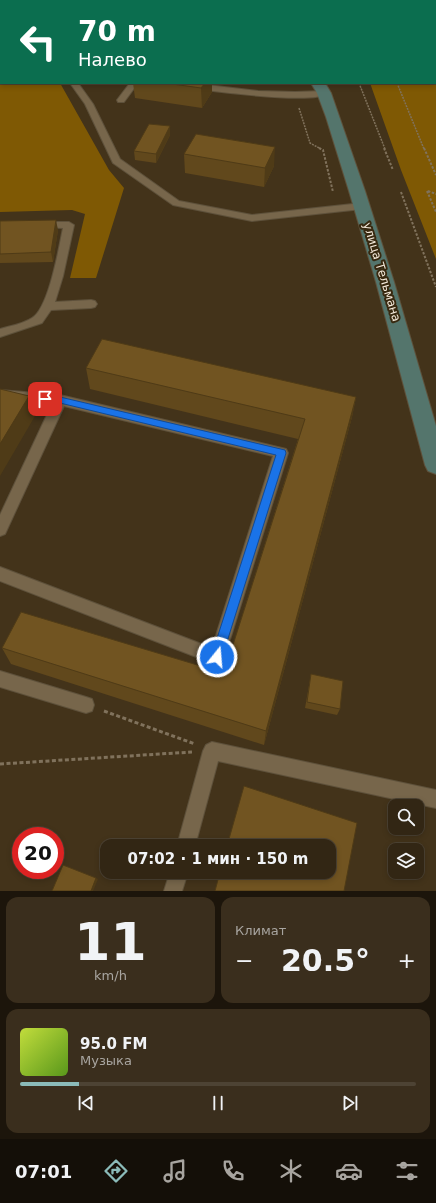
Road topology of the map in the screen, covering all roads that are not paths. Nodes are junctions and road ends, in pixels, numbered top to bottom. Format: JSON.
{"nodes":[{"id":1,"x":75,"y":84,"type":"edge"},
{"id":2,"x":133,"y":84,"type":"edge"},
{"id":3,"x":180,"y":84,"type":"edge"},
{"id":4,"x":321,"y":88,"type":"edge"},
{"id":5,"x":120,"y":100,"type":"dead end"},
{"id":6,"x":362,"y":206,"type":"junction"},
{"id":7,"x":31,"y":225,"type":"edge"},
{"id":8,"x":90,"y":304,"type":"dead end"},
{"id":9,"x":48,"y":306,"type":"junction"},
{"id":10,"x":0,"y":333,"type":"edge"},
{"id":11,"x":0,"y":395,"type":"edge"},
{"id":12,"x":60,"y":400,"type":"junction"},
{"id":13,"x":436,"y":465,"type":"edge"},
{"id":14,"x":0,"y":530,"type":"edge"},
{"id":15,"x":0,"y":574,"type":"edge"},
{"id":16,"x":0,"y":679,"type":"edge"},
{"id":17,"x":86,"y":705,"type":"road end"},
{"id":18,"x":436,"y":799,"type":"edge"},
{"id":19,"x":188,"y":839,"type":"edge"},
{"id":20,"x":176,"y":879,"type":"edge"},
{"id":21,"x":173,"y":891,"type":"edge"}],
"edges":[{"from":1,"to":6,"type":"lane"},
{"from":2,"to":5,"type":"lane"},
{"from":3,"to":4,"type":"lane"},
{"from":4,"to":6,"type":"main road","name":"улица Тельмана"},
{"from":6,"to":13,"type":"main road","name":"улица Тельмана"},
{"from":7,"to":9,"type":"lane"},
{"from":8,"to":9,"type":"lane"},
{"from":9,"to":10,"type":"lane"},
{"from":11,"to":12,"type":"lane"},
{"from":12,"to":14,"type":"lane"},
{"from":12,"to":15,"type":"lane"},
{"from":16,"to":17,"type":"lane"},
{"from":18,"to":19,"type":"lane"},
{"from":20,"to":21,"type":"lane"}]}
